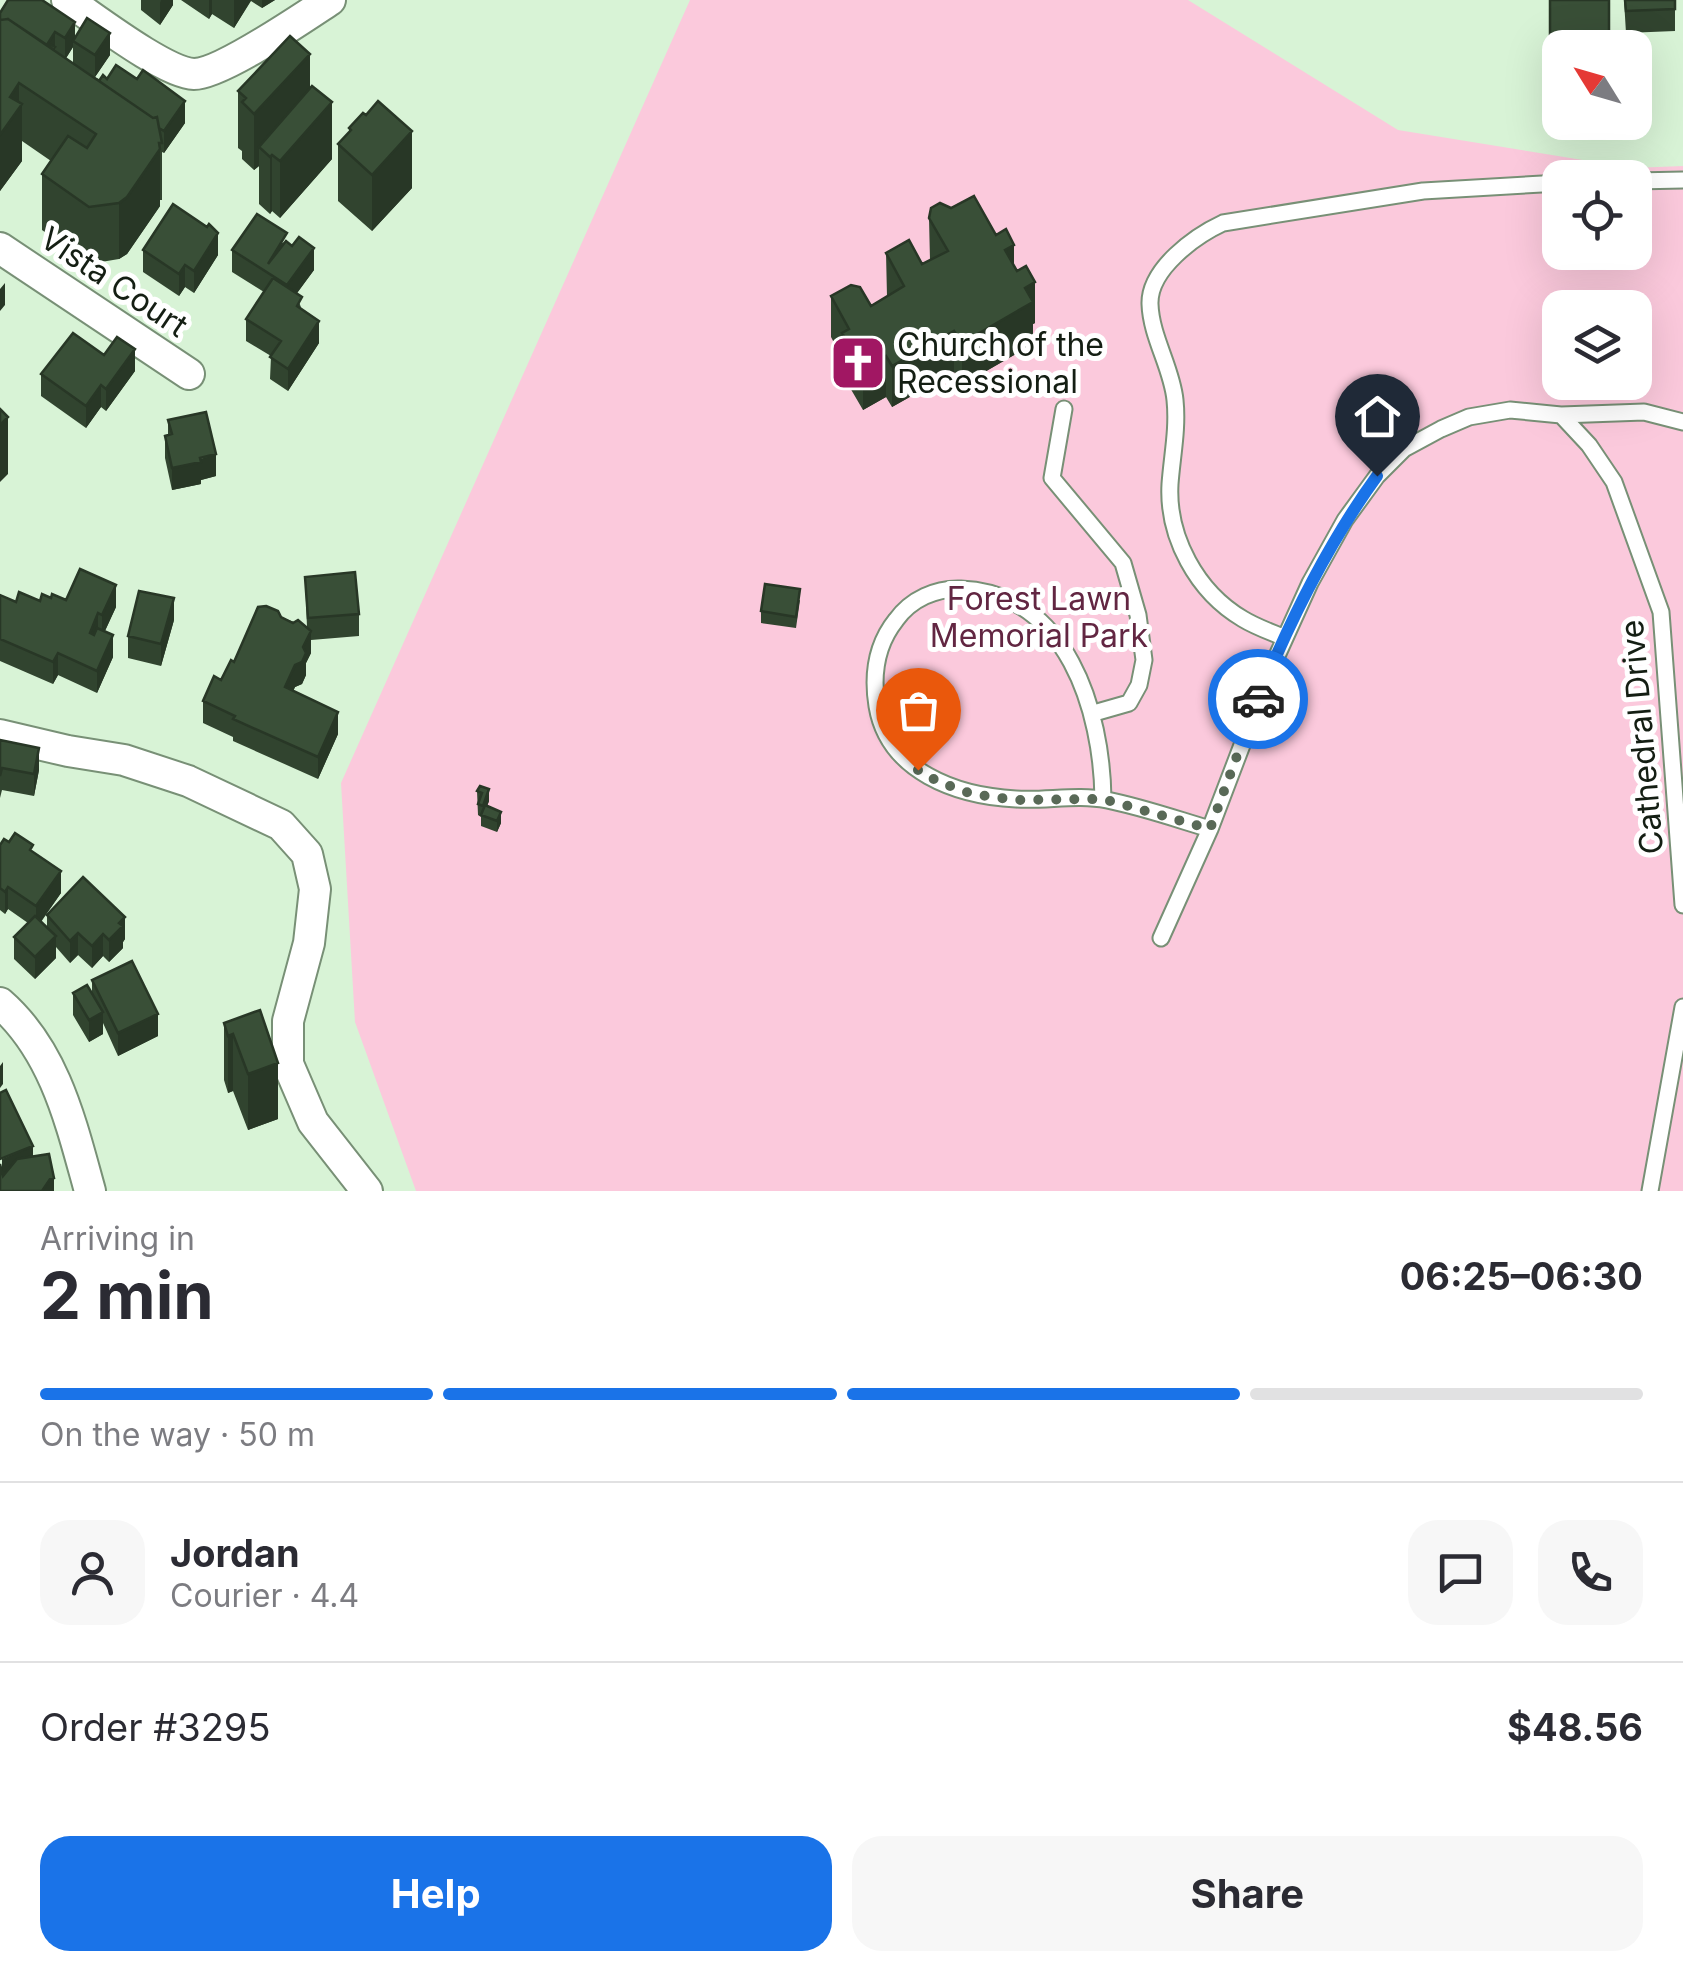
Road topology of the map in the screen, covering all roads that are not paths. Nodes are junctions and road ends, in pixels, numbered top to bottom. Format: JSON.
{"nodes":[{"id":1,"x":67,"y":0,"type":"edge"},
{"id":2,"x":330,"y":0,"type":"edge"},
{"id":3,"x":1683,"y":180,"type":"edge"},
{"id":4,"x":1652,"y":181,"type":"edge"},
{"id":5,"x":1542,"y":184,"type":"edge"},
{"id":6,"x":0,"y":248,"type":"edge"},
{"id":7,"x":189,"y":374,"type":"dead end"},
{"id":8,"x":1064,"y":409,"type":"dead end"},
{"id":9,"x":1561,"y":415,"type":"junction"},
{"id":10,"x":1683,"y":422,"type":"edge"},
{"id":11,"x":1284,"y":638,"type":"junction"},
{"id":12,"x":1094,"y":713,"type":"junction"},
{"id":13,"x":0,"y":735,"type":"edge"},
{"id":14,"x":1103,"y":799,"type":"junction"},
{"id":15,"x":1210,"y":829,"type":"junction"},
{"id":16,"x":1683,"y":905,"type":"edge"},
{"id":17,"x":1162,"y":938,"type":"dead end"},
{"id":18,"x":0,"y":1003,"type":"edge"},
{"id":19,"x":1683,"y":1007,"type":"edge"},
{"id":20,"x":90,"y":1191,"type":"edge"},
{"id":21,"x":367,"y":1191,"type":"edge"},
{"id":22,"x":1650,"y":1191,"type":"edge"}],
"edges":[{"from":1,"to":2,"type":"street"},
{"from":3,"to":4,"type":"lane"},
{"from":5,"to":11,"type":"lane"},
{"from":6,"to":7,"type":"street","name":"Vista Court"},
{"from":8,"to":12,"type":"lane"},
{"from":9,"to":10,"type":"lane"},
{"from":9,"to":11,"type":"lane"},
{"from":9,"to":16,"type":"lane","name":"Cathedral Drive"},
{"from":11,"to":15,"type":"lane"},
{"from":12,"to":14,"type":"lane"},
{"from":12,"to":14,"type":"lane"},
{"from":13,"to":21,"type":"street"},
{"from":14,"to":15,"type":"lane"},
{"from":15,"to":17,"type":"lane"},
{"from":18,"to":20,"type":"street"},
{"from":19,"to":22,"type":"lane"}]}
